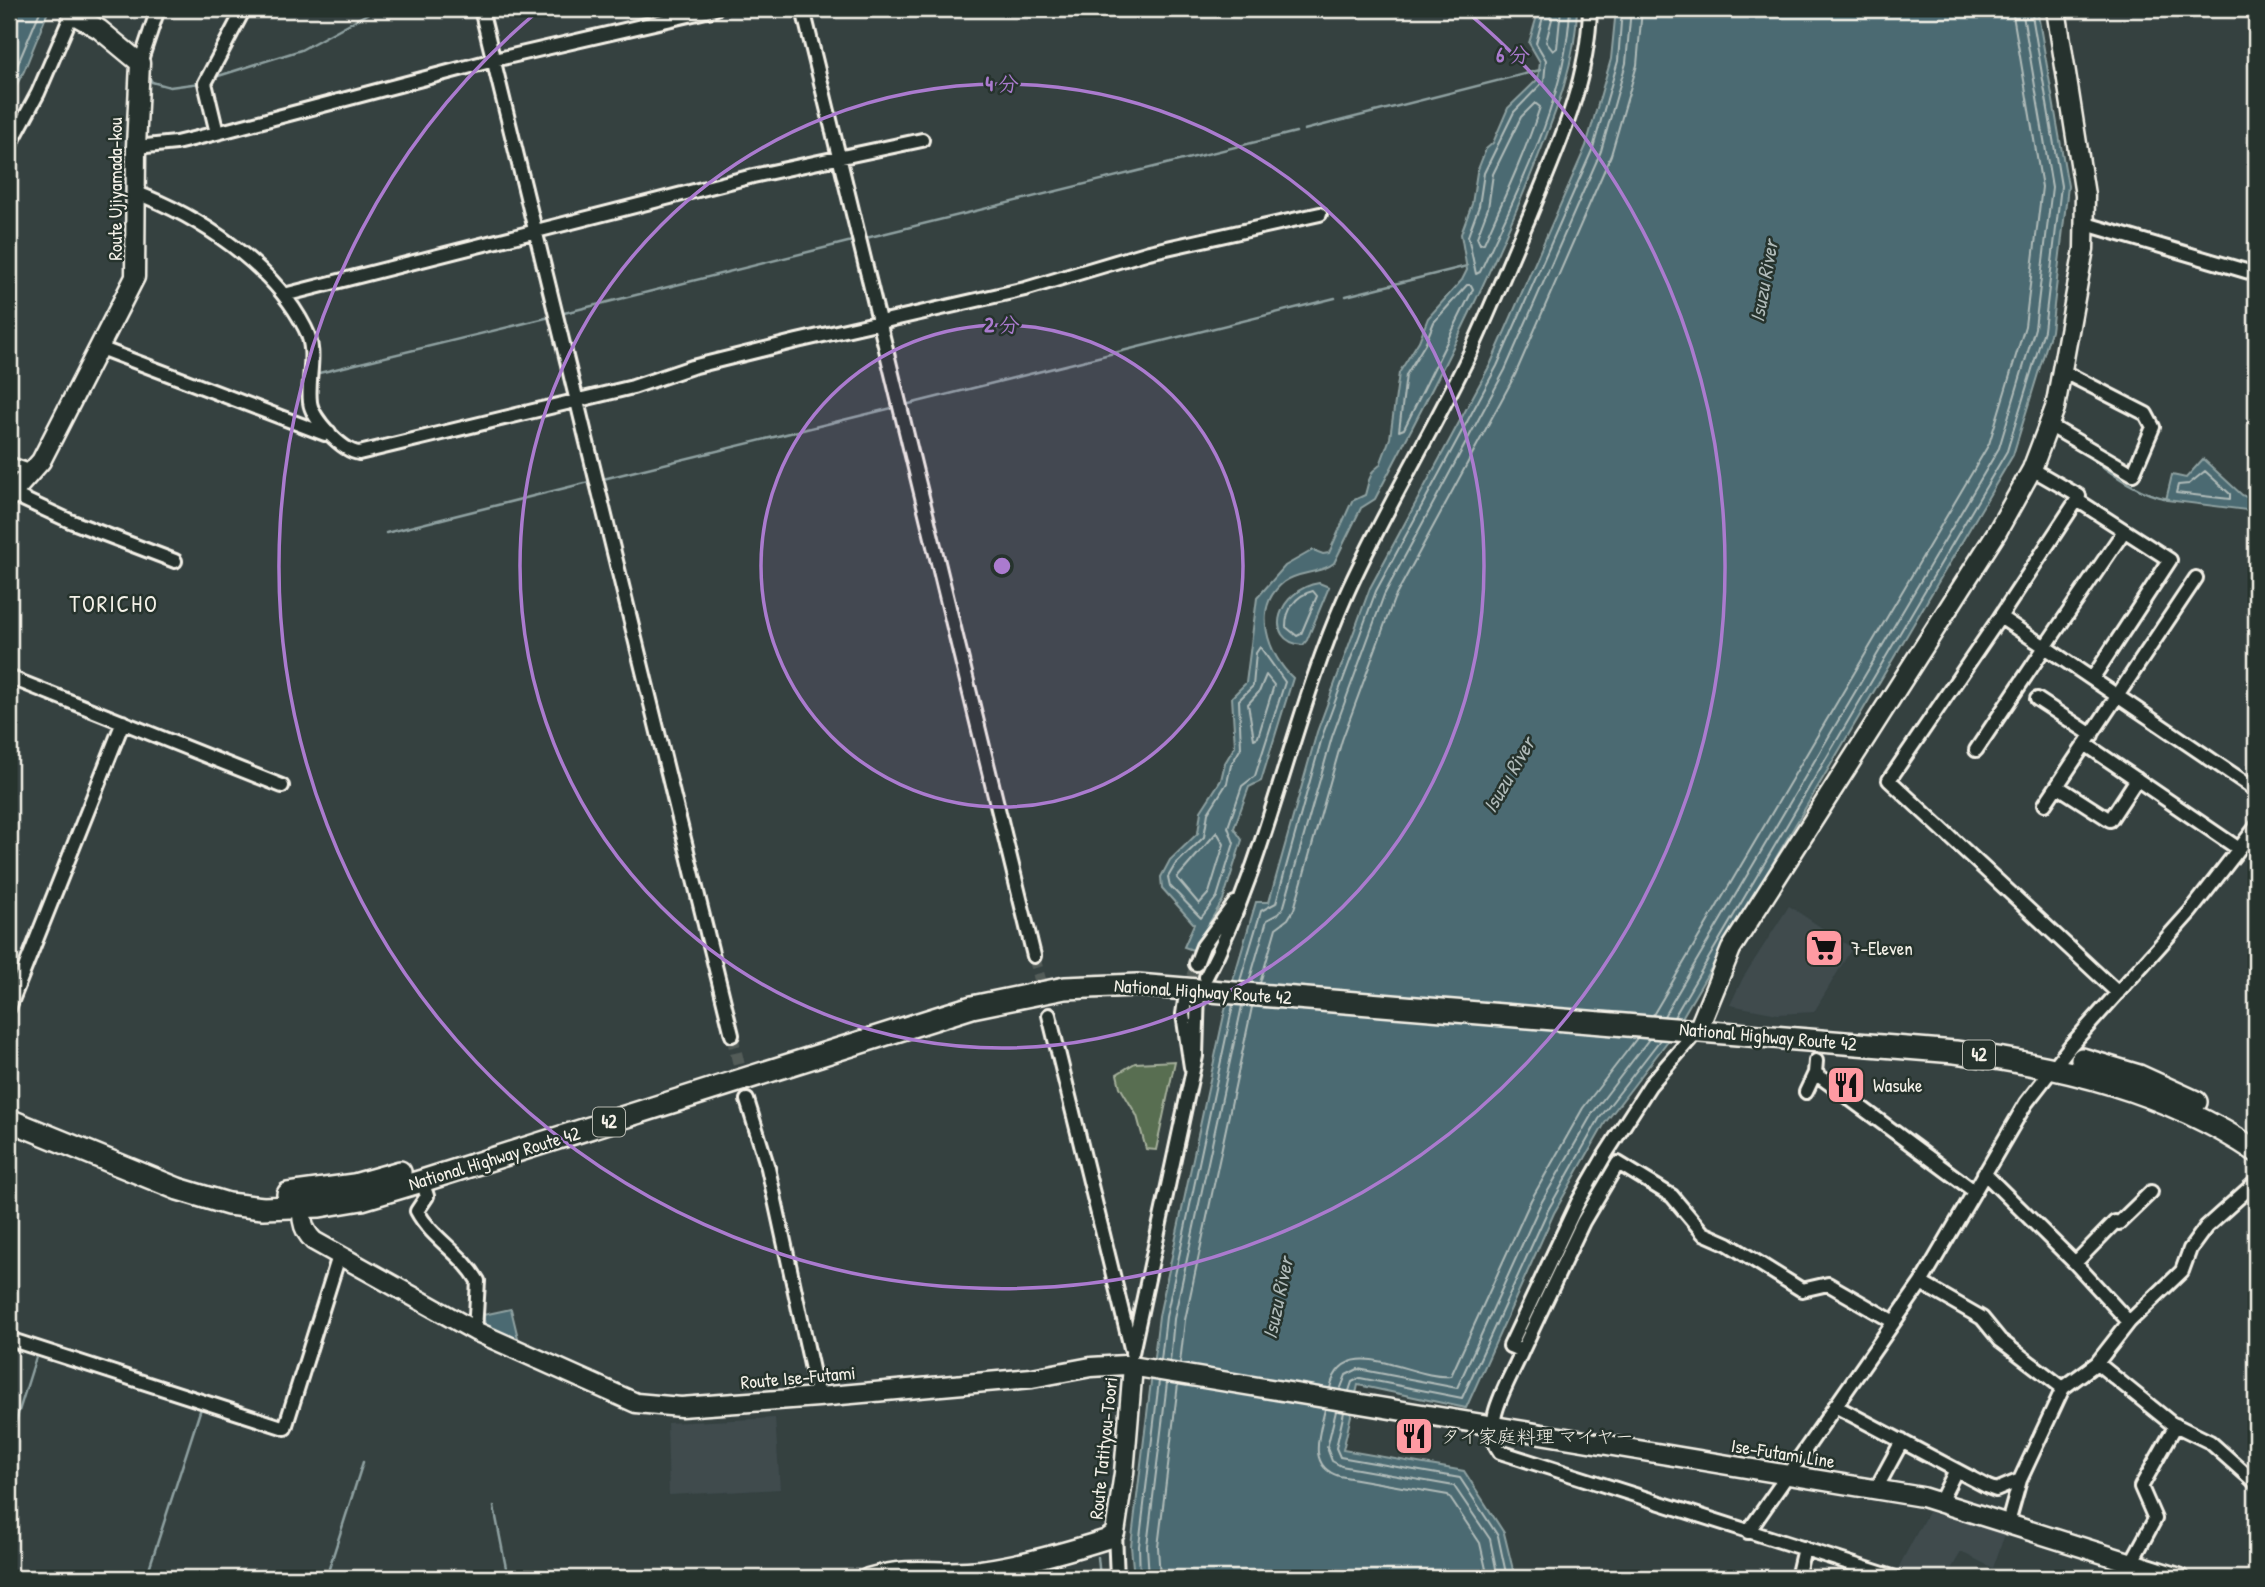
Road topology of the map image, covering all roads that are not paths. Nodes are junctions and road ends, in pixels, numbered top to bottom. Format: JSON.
{"nodes":[{"id":1,"x":158,"y":9,"type":"edge"},
{"id":2,"x":244,"y":9,"type":"edge"},
{"id":3,"x":481,"y":9,"type":"edge"},
{"id":4,"x":715,"y":9,"type":"edge"},
{"id":5,"x":803,"y":9,"type":"edge"},
{"id":6,"x":1590,"y":9,"type":"edge"},
{"id":7,"x":2056,"y":9,"type":"edge"},
{"id":8,"x":72,"y":11,"type":"edge"},
{"id":9,"x":494,"y":60,"type":"junction"},
{"id":10,"x":140,"y":63,"type":"junction"},
{"id":11,"x":217,"y":133,"type":"junction"},
{"id":12,"x":922,"y":140,"type":"dead end"},
{"id":13,"x":9,"y":147,"type":"edge"},
{"id":14,"x":136,"y":147,"type":"junction"},
{"id":15,"x":840,"y":155,"type":"junction"},
{"id":16,"x":134,"y":192,"type":"junction"},
{"id":17,"x":1320,"y":215,"type":"dead end"},
{"id":18,"x":2086,"y":224,"type":"junction"},
{"id":19,"x":536,"y":231,"type":"junction"},
{"id":20,"x":2256,"y":274,"type":"edge"},
{"id":21,"x":284,"y":295,"type":"junction"},
{"id":22,"x":881,"y":322,"type":"junction"},
{"id":23,"x":100,"y":348,"type":"junction"},
{"id":24,"x":2062,"y":371,"type":"junction"},
{"id":25,"x":577,"y":398,"type":"junction"},
{"id":26,"x":2049,"y":425,"type":"junction"},
{"id":27,"x":329,"y":432,"type":"junction"},
{"id":28,"x":9,"y":464,"type":"edge"},
{"id":29,"x":2032,"y":469,"type":"junction"},
{"id":30,"x":32,"y":472,"type":"junction"},
{"id":31,"x":10,"y":495,"type":"edge"},
{"id":32,"x":2077,"y":500,"type":"junction"},
{"id":33,"x":2124,"y":531,"type":"junction"},
{"id":34,"x":175,"y":561,"type":"dead end"},
{"id":35,"x":2196,"y":578,"type":"dead end"},
{"id":36,"x":2000,"y":617,"type":"junction"},
{"id":37,"x":2045,"y":647,"type":"junction"},
{"id":38,"x":9,"y":677,"type":"edge"},
{"id":39,"x":2092,"y":679,"type":"junction"},
{"id":40,"x":2118,"y":696,"type":"junction"},
{"id":41,"x":2038,"y":699,"type":"dead end"},
{"id":42,"x":123,"y":722,"type":"junction"},
{"id":43,"x":2088,"y":739,"type":"junction"},
{"id":44,"x":1976,"y":750,"type":"dead end"},
{"id":45,"x":2137,"y":779,"type":"junction"},
{"id":46,"x":282,"y":786,"type":"dead end"},
{"id":47,"x":2057,"y":786,"type":"junction"},
{"id":48,"x":2256,"y":790,"type":"edge"},
{"id":49,"x":2045,"y":804,"type":"dead end"},
{"id":50,"x":2256,"y":827,"type":"edge"},
{"id":51,"x":2239,"y":849,"type":"junction"},
{"id":52,"x":1034,"y":956,"type":"tunnel mouth"},
{"id":53,"x":1203,"y":983,"type":"junction"},
{"id":54,"x":2118,"y":993,"type":"junction"},
{"id":55,"x":9,"y":1008,"type":"edge"},
{"id":56,"x":1049,"y":1015,"type":"tunnel mouth"},
{"id":57,"x":1694,"y":1023,"type":"junction"},
{"id":58,"x":732,"y":1035,"type":"tunnel mouth"},
{"id":59,"x":2057,"y":1061,"type":"junction"},
{"id":60,"x":1806,"y":1092,"type":"dead end"},
{"id":61,"x":747,"y":1100,"type":"tunnel mouth"},
{"id":62,"x":9,"y":1104,"type":"edge"},
{"id":63,"x":9,"y":1120,"type":"edge"},
{"id":64,"x":2256,"y":1135,"type":"edge"},
{"id":65,"x":2256,"y":1151,"type":"edge"},
{"id":66,"x":1984,"y":1173,"type":"junction"},
{"id":67,"x":422,"y":1181,"type":"junction"},
{"id":68,"x":2256,"y":1182,"type":"edge"},
{"id":69,"x":1974,"y":1191,"type":"junction"},
{"id":70,"x":2151,"y":1192,"type":"dead end"},
{"id":71,"x":303,"y":1200,"type":"junction"},
{"id":72,"x":339,"y":1256,"type":"junction"},
{"id":73,"x":2075,"y":1263,"type":"junction"},
{"id":74,"x":1921,"y":1283,"type":"junction"},
{"id":75,"x":1894,"y":1322,"type":"junction"},
{"id":76,"x":2129,"y":1322,"type":"junction"},
{"id":77,"x":475,"y":1331,"type":"junction"},
{"id":78,"x":9,"y":1339,"type":"edge"},
{"id":79,"x":1516,"y":1349,"type":"junction"},
{"id":80,"x":1137,"y":1362,"type":"junction"},
{"id":81,"x":2097,"y":1363,"type":"junction"},
{"id":82,"x":2063,"y":1388,"type":"junction"},
{"id":83,"x":818,"y":1397,"type":"junction"},
{"id":84,"x":1372,"y":1406,"type":"joint"},
{"id":85,"x":1835,"y":1406,"type":"junction"},
{"id":86,"x":2176,"y":1425,"type":"junction"},
{"id":87,"x":1491,"y":1426,"type":"junction"},
{"id":88,"x":1902,"y":1441,"type":"junction"},
{"id":89,"x":1956,"y":1470,"type":"junction"},
{"id":90,"x":1787,"y":1476,"type":"junction"},
{"id":91,"x":2020,"y":1480,"type":"junction"},
{"id":92,"x":2256,"y":1483,"type":"edge"},
{"id":93,"x":1876,"y":1489,"type":"junction"},
{"id":94,"x":1940,"y":1503,"type":"junction"},
{"id":95,"x":2008,"y":1523,"type":"junction"},
{"id":96,"x":1748,"y":1532,"type":"junction"},
{"id":97,"x":1115,"y":1533,"type":"junction"},
{"id":98,"x":1804,"y":1548,"type":"junction"},
{"id":99,"x":2126,"y":1571,"type":"edge"},
{"id":100,"x":868,"y":1578,"type":"edge"},
{"id":101,"x":1117,"y":1578,"type":"edge"},
{"id":102,"x":1797,"y":1578,"type":"edge"},
{"id":103,"x":1896,"y":1578,"type":"edge"},
{"id":104,"x":2180,"y":1578,"type":"edge"}],
"edges":[{"from":1,"to":10,"type":"street"},
{"from":2,"to":11,"type":"street"},
{"from":3,"to":9,"type":"street"},
{"from":4,"to":9,"type":"street"},
{"from":5,"to":15,"type":"street"},
{"from":6,"to":53,"type":"street"},
{"from":7,"to":18,"type":"main road"},
{"from":8,"to":10,"type":"main road"},
{"from":8,"to":13,"type":"street"},
{"from":9,"to":11,"type":"street"},
{"from":9,"to":19,"type":"street"},
{"from":10,"to":14,"type":"main road","name":"Route Ujiyamada-kou"},
{"from":11,"to":14,"type":"street"},
{"from":12,"to":15,"type":"street"},
{"from":14,"to":16,"type":"main road","name":"Route Ujiyamada-kou"},
{"from":15,"to":19,"type":"street"},
{"from":15,"to":22,"type":"street"},
{"from":16,"to":21,"type":"street"},
{"from":16,"to":23,"type":"main road","name":"Route Ujiyamada-kou"},
{"from":17,"to":22,"type":"street"},
{"from":18,"to":20,"type":"street"},
{"from":18,"to":24,"type":"main road"},
{"from":19,"to":21,"type":"street"},
{"from":19,"to":25,"type":"street"},
{"from":21,"to":27,"type":"street"},
{"from":22,"to":25,"type":"street"},
{"from":22,"to":52,"type":"street"},
{"from":23,"to":27,"type":"street"},
{"from":23,"to":30,"type":"main road","name":"Route Ujiyamada-kou"},
{"from":24,"to":26,"type":"main road"},
{"from":24,"to":26,"type":"street"},
{"from":25,"to":27,"type":"street"},
{"from":25,"to":58,"type":"street"},
{"from":26,"to":29,"type":"main road"},
{"from":28,"to":30,"type":"street"},
{"from":29,"to":32,"type":"street"},
{"from":29,"to":57,"type":"main road"},
{"from":30,"to":31,"type":"main road","name":"Route Ujiyamada-kou"},
{"from":31,"to":34,"type":"street"},
{"from":32,"to":33,"type":"street"},
{"from":32,"to":36,"type":"street"},
{"from":33,"to":37,"type":"street"},
{"from":33,"to":39,"type":"street"},
{"from":35,"to":40,"type":"street"},
{"from":36,"to":37,"type":"street"},
{"from":36,"to":54,"type":"street"},
{"from":37,"to":39,"type":"street"},
{"from":37,"to":44,"type":"street"},
{"from":38,"to":42,"type":"street"},
{"from":39,"to":40,"type":"street"},
{"from":40,"to":43,"type":"street"},
{"from":40,"to":48,"type":"street"},
{"from":41,"to":43,"type":"street"},
{"from":42,"to":46,"type":"street"},
{"from":42,"to":55,"type":"street"},
{"from":43,"to":45,"type":"street"},
{"from":43,"to":47,"type":"street"},
{"from":45,"to":47,"type":"street"},
{"from":45,"to":51,"type":"street"},
{"from":47,"to":49,"type":"street"},
{"from":50,"to":51,"type":"street"},
{"from":51,"to":54,"type":"street"},
{"from":53,"to":57,"type":"highway","name":"National Highway Route 42","number":"42"},
{"from":53,"to":67,"type":"highway","name":"National Highway Route 42","number":"42"},
{"from":53,"to":71,"type":"highway","name":"National Highway Route 42","number":"42"},
{"from":53,"to":80,"type":"street"},
{"from":54,"to":59,"type":"street"},
{"from":56,"to":80,"type":"street"},
{"from":57,"to":59,"type":"highway","name":"National Highway Route 42","number":"42"},
{"from":57,"to":79,"type":"street"},
{"from":59,"to":64,"type":"highway","name":"National Highway Route 42","number":"42"},
{"from":59,"to":65,"type":"highway","name":"National Highway Route 42","number":"42"},
{"from":59,"to":66,"type":"street"},
{"from":60,"to":69,"type":"street"},
{"from":61,"to":83,"type":"street"},
{"from":62,"to":71,"type":"highway","name":"National Highway Route 42","number":"42"},
{"from":63,"to":71,"type":"highway","name":"National Highway Route 42","number":"42"},
{"from":66,"to":69,"type":"street"},
{"from":66,"to":73,"type":"street"},
{"from":67,"to":71,"type":"highway","name":"National Highway Route 42","number":"42"},
{"from":67,"to":77,"type":"street"},
{"from":68,"to":76,"type":"street"},
{"from":69,"to":74,"type":"street"},
{"from":70,"to":73,"type":"street"},
{"from":71,"to":72,"type":"main road","name":"Route Ise-Futami"},
{"from":72,"to":77,"type":"main road","name":"Route Ise-Futami"},
{"from":72,"to":78,"type":"street"},
{"from":73,"to":76,"type":"street"},
{"from":74,"to":75,"type":"street"},
{"from":74,"to":82,"type":"street"},
{"from":75,"to":79,"type":"street"},
{"from":75,"to":85,"type":"street"},
{"from":76,"to":81,"type":"street"},
{"from":77,"to":83,"type":"main road","name":"Route Ise-Futami"},
{"from":79,"to":87,"type":"street"},
{"from":80,"to":83,"type":"main road","name":"Route Ise-Futami"},
{"from":80,"to":84,"type":"main road","name":"Route Ise-Futami"},
{"from":80,"to":97,"type":"main road","name":"Route Tatityou-Toori"},
{"from":81,"to":82,"type":"street"},
{"from":81,"to":86,"type":"street"},
{"from":82,"to":91,"type":"street"},
{"from":84,"to":87,"type":"main road","name":"Ise-Futami Line"},
{"from":85,"to":88,"type":"street"},
{"from":85,"to":90,"type":"street"},
{"from":86,"to":92,"type":"street"},
{"from":86,"to":99,"type":"street"},
{"from":87,"to":90,"type":"main road","name":"Ise-Futami Line"},
{"from":87,"to":96,"type":"street"},
{"from":88,"to":89,"type":"street"},
{"from":88,"to":93,"type":"street"},
{"from":89,"to":91,"type":"street"},
{"from":89,"to":94,"type":"street"},
{"from":90,"to":93,"type":"main road","name":"Ise-Futami Line"},
{"from":90,"to":96,"type":"street"},
{"from":91,"to":95,"type":"street"},
{"from":93,"to":94,"type":"main road","name":"Ise-Futami Line"},
{"from":94,"to":95,"type":"main road","name":"Ise-Futami Line"},
{"from":95,"to":99,"type":"main road","name":"Ise-Futami Line"},
{"from":96,"to":98,"type":"street"},
{"from":97,"to":100,"type":"main road","name":"Route Tatityou-Toori"},
{"from":97,"to":101,"type":"street"},
{"from":98,"to":102,"type":"street"},
{"from":98,"to":103,"type":"street"},
{"from":99,"to":104,"type":"main road","name":"Ise-Futami Line"}]}
